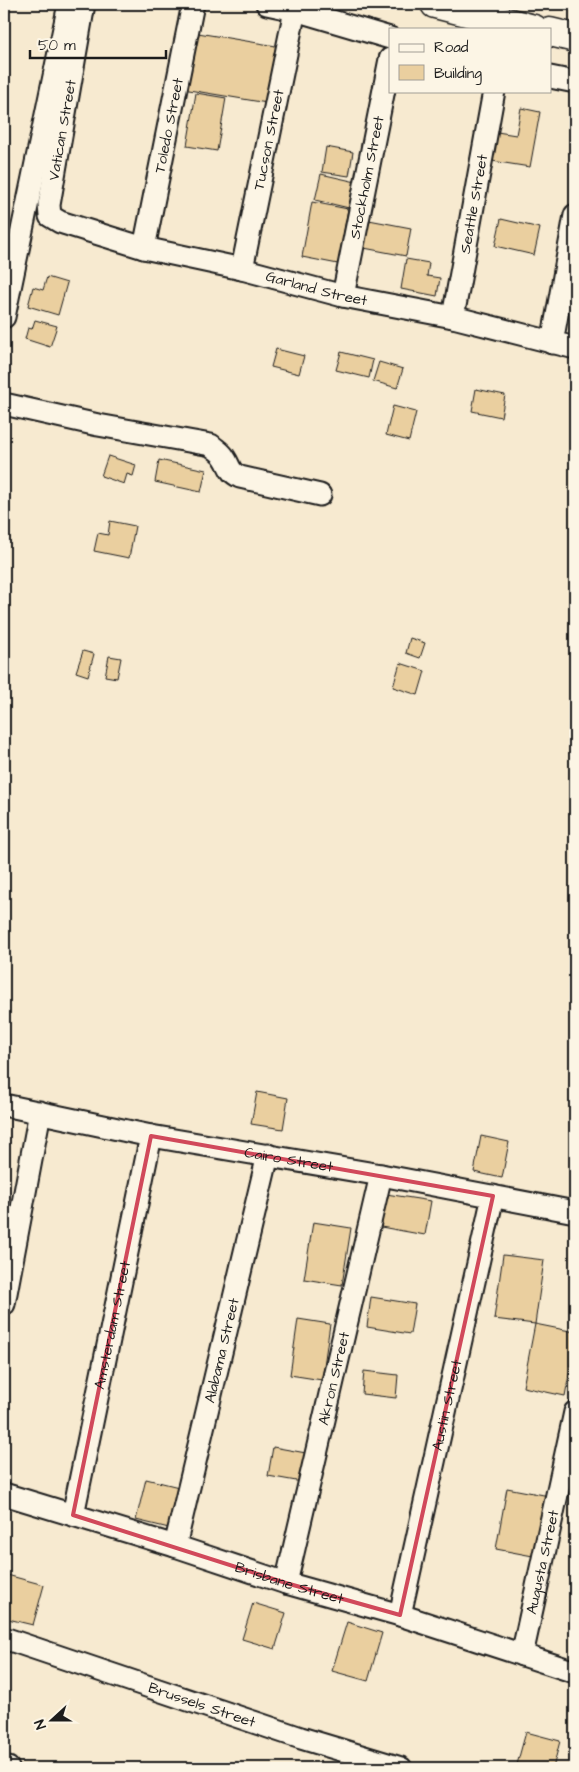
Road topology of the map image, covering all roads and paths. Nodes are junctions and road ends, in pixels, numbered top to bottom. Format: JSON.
{"nodes":[{"id":1,"x":69,"y":4,"type":"edge"},
{"id":2,"x":84,"y":4,"type":"edge"},
{"id":3,"x":193,"y":4,"type":"edge"},
{"id":4,"x":267,"y":4,"type":"edge"},
{"id":5,"x":435,"y":4,"type":"edge"},
{"id":6,"x":295,"y":10,"type":"junction"},
{"id":7,"x":530,"y":28,"type":"edge"},
{"id":8,"x":552,"y":32,"type":"edge"},
{"id":9,"x":389,"y":38,"type":"edge"},
{"id":10,"x":575,"y":38,"type":"edge"},
{"id":11,"x":389,"y":64,"type":"edge"},
{"id":12,"x":552,"y":77,"type":"edge"},
{"id":13,"x":575,"y":82,"type":"edge"},
{"id":14,"x":494,"y":92,"type":"edge"},
{"id":15,"x":575,"y":215,"type":"edge"},
{"id":16,"x":60,"y":222,"type":"joint"},
{"id":17,"x":144,"y":248,"type":"junction"},
{"id":18,"x":242,"y":269,"type":"junction"},
{"id":19,"x":343,"y":296,"type":"junction"},
{"id":20,"x":4,"y":317,"type":"edge"},
{"id":21,"x":453,"y":317,"type":"junction"},
{"id":22,"x":552,"y":343,"type":"junction"},
{"id":23,"x":575,"y":348,"type":"edge"},
{"id":24,"x":4,"y":404,"type":"edge"},
{"id":25,"x":320,"y":495,"type":"dead end"},
{"id":26,"x":4,"y":1105,"type":"edge"},
{"id":27,"x":40,"y":1112,"type":"junction"},
{"id":28,"x":151,"y":1136,"type":"junction"},
{"id":29,"x":268,"y":1155,"type":"junction"},
{"id":30,"x":381,"y":1175,"type":"junction"},
{"id":31,"x":493,"y":1196,"type":"junction"},
{"id":32,"x":575,"y":1212,"type":"edge"},
{"id":33,"x":4,"y":1304,"type":"edge"},
{"id":34,"x":575,"y":1412,"type":"edge"},
{"id":35,"x":4,"y":1494,"type":"edge"},
{"id":36,"x":74,"y":1515,"type":"junction"},
{"id":37,"x":175,"y":1546,"type":"junction"},
{"id":38,"x":286,"y":1583,"type":"junction"},
{"id":39,"x":400,"y":1615,"type":"junction"},
{"id":40,"x":4,"y":1638,"type":"edge"},
{"id":41,"x":522,"y":1655,"type":"junction"},
{"id":42,"x":575,"y":1672,"type":"edge"},
{"id":43,"x":4,"y":1767,"type":"edge"},
{"id":44,"x":8,"y":1768,"type":"edge"},
{"id":45,"x":401,"y":1768,"type":"edge"}],
"edges":[{"from":1,"to":20,"type":"street"},
{"from":2,"to":16,"type":"street","name":"Vatican Street"},
{"from":3,"to":17,"type":"street","name":"Toledo Street"},
{"from":4,"to":6,"type":"street"},
{"from":5,"to":7,"type":"main road"},
{"from":6,"to":9,"type":"street"},
{"from":6,"to":18,"type":"street","name":"Tucson Street"},
{"from":8,"to":10,"type":"main road"},
{"from":11,"to":19,"type":"street","name":"Stockholm Street"},
{"from":12,"to":13,"type":"street"},
{"from":14,"to":21,"type":"street","name":"Seattle Street"},
{"from":15,"to":22,"type":"street"},
{"from":16,"to":17,"type":"street","name":"Garland Street"},
{"from":17,"to":18,"type":"street","name":"Garland Street"},
{"from":18,"to":19,"type":"street","name":"Garland Street"},
{"from":19,"to":21,"type":"street","name":"Garland Street"},
{"from":21,"to":22,"type":"street","name":"Garland Street"},
{"from":22,"to":23,"type":"street","name":"Garland Street"},
{"from":24,"to":25,"type":"street"},
{"from":26,"to":27,"type":"street","name":"Cairo Street"},
{"from":27,"to":28,"type":"street","name":"Cairo Street"},
{"from":27,"to":33,"type":"street"},
{"from":28,"to":29,"type":"street","name":"Cairo Street"},
{"from":28,"to":36,"type":"street","name":"Amsterdam Street"},
{"from":29,"to":30,"type":"street","name":"Cairo Street"},
{"from":29,"to":37,"type":"street","name":"Alabama Street"},
{"from":30,"to":31,"type":"street","name":"Cairo Street"},
{"from":30,"to":38,"type":"street","name":"Akron Street"},
{"from":31,"to":32,"type":"street","name":"Cairo Street"},
{"from":31,"to":39,"type":"street","name":"Austin Street"},
{"from":34,"to":41,"type":"street","name":"Augusta Street"},
{"from":35,"to":36,"type":"street","name":"Brisbane Street"},
{"from":36,"to":37,"type":"street","name":"Brisbane Street"},
{"from":37,"to":38,"type":"street","name":"Brisbane Street"},
{"from":38,"to":39,"type":"street","name":"Brisbane Street"},
{"from":39,"to":41,"type":"street","name":"Brisbane Street"},
{"from":40,"to":45,"type":"street","name":"Brussels Street"},
{"from":41,"to":42,"type":"street","name":"Brisbane Street"},
{"from":43,"to":44,"type":"street"}]}
